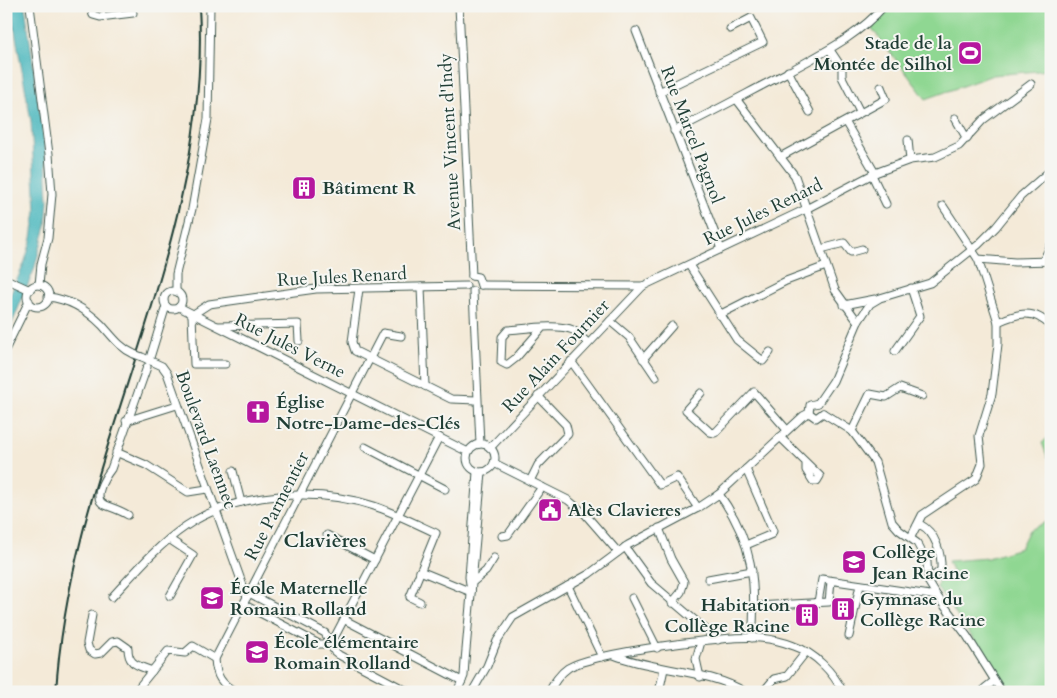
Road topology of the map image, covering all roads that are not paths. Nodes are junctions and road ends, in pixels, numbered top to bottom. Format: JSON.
{"nodes":[{"id":1,"x":30,"y":6,"type":"edge"},
{"id":2,"x":90,"y":6,"type":"edge"},
{"id":3,"x":210,"y":6,"type":"edge"},
{"id":4,"x":459,"y":6,"type":"edge"},
{"id":5,"x":884,"y":6,"type":"edge"},
{"id":6,"x":133,"y":13,"type":"dead end"},
{"id":7,"x":730,"y":29,"type":"dead end"},
{"id":8,"x":636,"y":31,"type":"dead end"},
{"id":9,"x":830,"y":50,"type":"junction"},
{"id":10,"x":788,"y":71,"type":"junction"},
{"id":11,"x":1031,"y":84,"type":"dead end"},
{"id":12,"x":881,"y":87,"type":"dead end"},
{"id":13,"x":659,"y":92,"type":"junction"},
{"id":14,"x":737,"y":100,"type":"junction"},
{"id":15,"x":810,"y":112,"type":"dead end"},
{"id":16,"x":860,"y":112,"type":"junction"},
{"id":17,"x":955,"y":118,"type":"dead end"},
{"id":18,"x":846,"y":122,"type":"junction"},
{"id":19,"x":674,"y":130,"type":"junction"},
{"id":20,"x":967,"y":139,"type":"junction"},
{"id":21,"x":908,"y":140,"type":"dead end"},
{"id":22,"x":780,"y":157,"type":"junction"},
{"id":23,"x":910,"y":160,"type":"junction"},
{"id":24,"x":1051,"y":170,"type":"edge"},
{"id":25,"x":873,"y":174,"type":"junction"},
{"id":26,"x":886,"y":204,"type":"dead end"},
{"id":27,"x":943,"y":206,"type":"dead end"},
{"id":28,"x":806,"y":210,"type":"junction"},
{"id":29,"x":1051,"y":245,"type":"edge"},
{"id":30,"x":821,"y":249,"type":"junction"},
{"id":31,"x":862,"y":249,"type":"dead end"},
{"id":32,"x":974,"y":249,"type":"junction"},
{"id":33,"x":721,"y":250,"type":"junction"},
{"id":34,"x":978,"y":259,"type":"junction"},
{"id":35,"x":1051,"y":261,"type":"edge"},
{"id":36,"x":1043,"y":262,"type":"junction"},
{"id":37,"x":688,"y":265,"type":"junction"},
{"id":38,"x":826,"y":266,"type":"junction"},
{"id":39,"x":472,"y":276,"type":"junction"},
{"id":40,"x":6,"y":279,"type":"edge"},
{"id":41,"x":39,"y":285,"type":"junction"},
{"id":42,"x":481,"y":285,"type":"junction"},
{"id":43,"x":643,"y":286,"type":"junction"},
{"id":44,"x":420,"y":287,"type":"junction"},
{"id":45,"x":470,"y":288,"type":"junction"},
{"id":46,"x":911,"y":288,"type":"junction"},
{"id":47,"x":28,"y":289,"type":"junction"},
{"id":48,"x":359,"y":289,"type":"junction"},
{"id":49,"x":176,"y":291,"type":"junction"},
{"id":50,"x":48,"y":297,"type":"junction"},
{"id":51,"x":880,"y":298,"type":"junction"},
{"id":52,"x":31,"y":304,"type":"junction"},
{"id":53,"x":844,"y":305,"type":"junction"},
{"id":54,"x":166,"y":306,"type":"junction"},
{"id":55,"x":179,"y":307,"type":"junction"},
{"id":56,"x":192,"y":315,"type":"junction"},
{"id":57,"x":719,"y":315,"type":"junction"},
{"id":58,"x":610,"y":321,"type":"junction"},
{"id":59,"x":858,"y":322,"type":"junction"},
{"id":60,"x":998,"y":322,"type":"junction"},
{"id":61,"x":215,"y":326,"type":"junction"},
{"id":62,"x":672,"y":326,"type":"dead end"},
{"id":63,"x":1051,"y":326,"type":"edge"},
{"id":64,"x":542,"y":328,"type":"junction"},
{"id":65,"x":401,"y":336,"type":"dead end"},
{"id":66,"x":299,"y":341,"type":"dead end"},
{"id":67,"x":588,"y":343,"type":"junction"},
{"id":68,"x":6,"y":348,"type":"edge"},
{"id":69,"x":895,"y":351,"type":"dead end"},
{"id":70,"x":770,"y":352,"type":"dead end"},
{"id":71,"x":371,"y":358,"type":"junction"},
{"id":72,"x":644,"y":359,"type":"junction"},
{"id":73,"x":146,"y":362,"type":"junction"},
{"id":74,"x":571,"y":362,"type":"junction"},
{"id":75,"x":225,"y":364,"type":"dead end"},
{"id":76,"x":656,"y":378,"type":"dead end"},
{"id":77,"x":425,"y":386,"type":"junction"},
{"id":78,"x":701,"y":392,"type":"dead end"},
{"id":79,"x":351,"y":394,"type":"junction"},
{"id":80,"x":538,"y":396,"type":"junction"},
{"id":81,"x":922,"y":396,"type":"dead end"},
{"id":82,"x":477,"y":400,"type":"junction"},
{"id":83,"x":818,"y":403,"type":"junction"},
{"id":84,"x":178,"y":405,"type":"junction"},
{"id":85,"x":809,"y":413,"type":"junction"},
{"id":86,"x":823,"y":413,"type":"junction"},
{"id":87,"x":126,"y":421,"type":"junction"},
{"id":88,"x":787,"y":430,"type":"junction"},
{"id":89,"x":852,"y":432,"type":"junction"},
{"id":90,"x":439,"y":437,"type":"junction"},
{"id":91,"x":780,"y":437,"type":"junction"},
{"id":92,"x":480,"y":444,"type":"junction"},
{"id":93,"x":365,"y":447,"type":"dead end"},
{"id":94,"x":490,"y":448,"type":"junction"},
{"id":95,"x":116,"y":452,"type":"junction"},
{"id":96,"x":468,"y":452,"type":"junction"},
{"id":97,"x":494,"y":463,"type":"junction"},
{"id":98,"x":806,"y":463,"type":"dead end"},
{"id":99,"x":746,"y":469,"type":"junction"},
{"id":100,"x":234,"y":471,"type":"dead end"},
{"id":101,"x":480,"y":472,"type":"junction"},
{"id":102,"x":419,"y":476,"type":"junction"},
{"id":103,"x":530,"y":481,"type":"junction"},
{"id":104,"x":542,"y":487,"type":"junction"},
{"id":105,"x":207,"y":489,"type":"junction"},
{"id":106,"x":445,"y":489,"type":"dead end"},
{"id":107,"x":719,"y":494,"type":"junction"},
{"id":108,"x":300,"y":495,"type":"junction"},
{"id":109,"x":241,"y":502,"type":"junction"},
{"id":110,"x":698,"y":508,"type":"junction"},
{"id":111,"x":216,"y":512,"type":"junction"},
{"id":112,"x":128,"y":515,"type":"dead end"},
{"id":113,"x":398,"y":515,"type":"junction"},
{"id":114,"x":917,"y":526,"type":"junction"},
{"id":115,"x":659,"y":528,"type":"junction"},
{"id":116,"x":327,"y":535,"type":"dead end"},
{"id":117,"x":502,"y":536,"type":"dead end"},
{"id":118,"x":911,"y":537,"type":"junction"},
{"id":119,"x":169,"y":539,"type":"junction"},
{"id":120,"x":746,"y":545,"type":"junction"},
{"id":121,"x":621,"y":550,"type":"junction"},
{"id":122,"x":494,"y":558,"type":"dead end"},
{"id":123,"x":375,"y":560,"type":"junction"},
{"id":124,"x":420,"y":571,"type":"junction"},
{"id":125,"x":752,"y":571,"type":"junction"},
{"id":126,"x":708,"y":579,"type":"dead end"},
{"id":127,"x":474,"y":581,"type":"junction"},
{"id":128,"x":928,"y":581,"type":"junction"},
{"id":129,"x":860,"y":585,"type":"junction"},
{"id":130,"x":568,"y":586,"type":"junction"},
{"id":131,"x":471,"y":592,"type":"junction"},
{"id":132,"x":248,"y":595,"type":"junction"},
{"id":133,"x":170,"y":596,"type":"dead end"},
{"id":134,"x":937,"y":596,"type":"junction"},
{"id":135,"x":112,"y":597,"type":"dead end"},
{"id":136,"x":632,"y":598,"type":"dead end"},
{"id":137,"x":420,"y":602,"type":"dead end"},
{"id":138,"x":672,"y":602,"type":"junction"},
{"id":139,"x":243,"y":604,"type":"junction"},
{"id":140,"x":755,"y":606,"type":"junction"},
{"id":141,"x":92,"y":615,"type":"dead end"},
{"id":142,"x":345,"y":620,"type":"junction"},
{"id":143,"x":849,"y":636,"type":"dead end"},
{"id":144,"x":752,"y":638,"type":"junction"},
{"id":145,"x":718,"y":640,"type":"junction"},
{"id":146,"x":701,"y":642,"type":"junction"},
{"id":147,"x":331,"y":644,"type":"junction"},
{"id":148,"x":657,"y":648,"type":"junction"},
{"id":149,"x":806,"y":652,"type":"junction"},
{"id":150,"x":614,"y":655,"type":"junction"},
{"id":151,"x":602,"y":656,"type":"junction"},
{"id":152,"x":215,"y":660,"type":"junction"},
{"id":153,"x":664,"y":669,"type":"junction"},
{"id":154,"x":152,"y":671,"type":"junction"},
{"id":155,"x":700,"y":677,"type":"junction"},
{"id":156,"x":462,"y":681,"type":"junction"},
{"id":157,"x":994,"y":681,"type":"junction"},
{"id":158,"x":135,"y":692,"type":"edge"},
{"id":159,"x":236,"y":692,"type":"edge"},
{"id":160,"x":409,"y":692,"type":"edge"},
{"id":161,"x":457,"y":692,"type":"edge"},
{"id":162,"x":472,"y":692,"type":"edge"},
{"id":163,"x":549,"y":692,"type":"edge"},
{"id":164,"x":659,"y":692,"type":"edge"},
{"id":165,"x":745,"y":692,"type":"edge"},
{"id":166,"x":763,"y":692,"type":"edge"},
{"id":167,"x":843,"y":692,"type":"edge"},
{"id":168,"x":984,"y":692,"type":"edge"},
{"id":169,"x":1002,"y":692,"type":"edge"}],
"edges":[{"from":1,"to":41,"type":"street"},
{"from":2,"to":6,"type":"street"},
{"from":3,"to":49,"type":"street"},
{"from":4,"to":39,"type":"street","name":"Avenue Vincent d'Indy"},
{"from":5,"to":9,"type":"street"},
{"from":7,"to":13,"type":"street"},
{"from":8,"to":13,"type":"street","name":"Rue Marcel Pagnol"},
{"from":9,"to":10,"type":"street"},
{"from":9,"to":16,"type":"street"},
{"from":10,"to":14,"type":"street"},
{"from":10,"to":15,"type":"street"},
{"from":11,"to":20,"type":"street","name":"Rue Jules Renard"},
{"from":12,"to":16,"type":"street"},
{"from":13,"to":19,"type":"street","name":"Rue Marcel Pagnol"},
{"from":14,"to":19,"type":"street"},
{"from":14,"to":22,"type":"street"},
{"from":16,"to":18,"type":"street"},
{"from":17,"to":20,"type":"street"},
{"from":18,"to":22,"type":"street"},
{"from":18,"to":25,"type":"street"},
{"from":19,"to":33,"type":"street","name":"Rue Marcel Pagnol"},
{"from":20,"to":23,"type":"street","name":"Rue Jules Renard"},
{"from":21,"to":23,"type":"street"},
{"from":22,"to":28,"type":"street"},
{"from":23,"to":25,"type":"street","name":"Rue Jules Renard"},
{"from":24,"to":32,"type":"street"},
{"from":25,"to":26,"type":"street"},
{"from":25,"to":28,"type":"street","name":"Rue Jules Renard"},
{"from":27,"to":32,"type":"street"},
{"from":28,"to":30,"type":"street"},
{"from":28,"to":33,"type":"street","name":"Rue Jules Renard"},
{"from":29,"to":36,"type":"street"},
{"from":30,"to":31,"type":"street"},
{"from":30,"to":38,"type":"street"},
{"from":32,"to":34,"type":"street"},
{"from":32,"to":46,"type":"street"},
{"from":33,"to":37,"type":"street","name":"Rue Jules Renard"},
{"from":34,"to":36,"type":"street"},
{"from":34,"to":60,"type":"street"},
{"from":35,"to":36,"type":"street"},
{"from":37,"to":43,"type":"street","name":"Rue Jules Renard"},
{"from":37,"to":57,"type":"street"},
{"from":38,"to":53,"type":"street"},
{"from":38,"to":57,"type":"street"},
{"from":39,"to":42,"type":"street"},
{"from":39,"to":45,"type":"street"},
{"from":40,"to":47,"type":"street"},
{"from":41,"to":47,"type":"street"},
{"from":41,"to":50,"type":"street"},
{"from":42,"to":43,"type":"street","name":"Rue Jules Renard"},
{"from":42,"to":45,"type":"street"},
{"from":43,"to":58,"type":"street","name":"Rue Alain Fournier"},
{"from":44,"to":45,"type":"street","name":"Rue Jules Renard"},
{"from":44,"to":48,"type":"street","name":"Rue Jules Renard"},
{"from":44,"to":77,"type":"street"},
{"from":45,"to":82,"type":"street"},
{"from":46,"to":51,"type":"street"},
{"from":46,"to":69,"type":"street"},
{"from":47,"to":52,"type":"street"},
{"from":48,"to":56,"type":"street","name":"Rue Jules Renard"},
{"from":48,"to":71,"type":"street"},
{"from":49,"to":54,"type":"street"},
{"from":49,"to":55,"type":"street"},
{"from":50,"to":52,"type":"street"},
{"from":50,"to":73,"type":"street","name":"Boulevard Laennec","bridge":true},
{"from":51,"to":53,"type":"street"},
{"from":51,"to":59,"type":"street"},
{"from":52,"to":68,"type":"street"},
{"from":53,"to":59,"type":"street"},
{"from":54,"to":55,"type":"street"},
{"from":54,"to":73,"type":"street"},
{"from":55,"to":56,"type":"street","name":"Rue Jules Verne"},
{"from":56,"to":61,"type":"street","name":"Rue Jules Verne"},
{"from":56,"to":75,"type":"street"},
{"from":57,"to":70,"type":"street"},
{"from":58,"to":67,"type":"street","name":"Rue Alain Fournier"},
{"from":58,"to":72,"type":"street"},
{"from":59,"to":83,"type":"street"},
{"from":60,"to":63,"type":"street"},
{"from":60,"to":114,"type":"street"},
{"from":61,"to":66,"type":"street"},
{"from":61,"to":79,"type":"street","name":"Rue Jules Verne"},
{"from":62,"to":72,"type":"street"},
{"from":64,"to":64,"type":"street"},
{"from":64,"to":67,"type":"street"},
{"from":65,"to":71,"type":"street","name":"Rue Parmentier"},
{"from":67,"to":74,"type":"street","name":"Rue Alain Fournier"},
{"from":71,"to":77,"type":"street"},
{"from":71,"to":79,"type":"street","name":"Rue Parmentier"},
{"from":72,"to":76,"type":"street"},
{"from":73,"to":84,"type":"street","name":"Boulevard Laennec"},
{"from":73,"to":87,"type":"street"},
{"from":74,"to":80,"type":"street","name":"Rue Alain Fournier"},
{"from":74,"to":110,"type":"street"},
{"from":77,"to":82,"type":"street"},
{"from":78,"to":88,"type":"street"},
{"from":79,"to":90,"type":"street","name":"Rue Jules Verne"},
{"from":79,"to":108,"type":"street","name":"Rue Parmentier"},
{"from":80,"to":94,"type":"street","name":"Rue Alain Fournier"},
{"from":80,"to":103,"type":"street"},
{"from":81,"to":89,"type":"street"},
{"from":82,"to":92,"type":"street"},
{"from":83,"to":85,"type":"street"},
{"from":83,"to":86,"type":"street"},
{"from":84,"to":87,"type":"street"},
{"from":84,"to":105,"type":"street","name":"Boulevard Laennec"},
{"from":85,"to":86,"type":"street"},
{"from":85,"to":88,"type":"street"},
{"from":86,"to":89,"type":"street"},
{"from":87,"to":95,"type":"street"},
{"from":88,"to":91,"type":"street"},
{"from":89,"to":118,"type":"street"},
{"from":90,"to":96,"type":"street","name":"Rue Jules Verne"},
{"from":90,"to":102,"type":"street"},
{"from":91,"to":98,"type":"street"},
{"from":91,"to":99,"type":"street"},
{"from":92,"to":94,"type":"street"},
{"from":92,"to":96,"type":"street"},
{"from":93,"to":102,"type":"street"},
{"from":94,"to":97,"type":"street"},
{"from":95,"to":105,"type":"street"},
{"from":95,"to":112,"type":"street"},
{"from":96,"to":101,"type":"street"},
{"from":97,"to":101,"type":"street"},
{"from":97,"to":103,"type":"street"},
{"from":99,"to":107,"type":"street"},
{"from":99,"to":120,"type":"street"},
{"from":100,"to":109,"type":"street"},
{"from":101,"to":127,"type":"street"},
{"from":101,"to":131,"type":"street"},
{"from":102,"to":106,"type":"street"},
{"from":102,"to":113,"type":"street"},
{"from":103,"to":104,"type":"street"},
{"from":104,"to":117,"type":"street"},
{"from":104,"to":121,"type":"street"},
{"from":105,"to":111,"type":"street","name":"Boulevard Laennec"},
{"from":107,"to":110,"type":"street"},
{"from":107,"to":120,"type":"street"},
{"from":108,"to":109,"type":"street"},
{"from":108,"to":113,"type":"street"},
{"from":108,"to":132,"type":"street","name":"Rue Parmentier"},
{"from":109,"to":111,"type":"street"},
{"from":110,"to":115,"type":"street"},
{"from":111,"to":119,"type":"street"},
{"from":111,"to":132,"type":"street","name":"Boulevard Laennec"},
{"from":113,"to":123,"type":"street"},
{"from":113,"to":124,"type":"street"},
{"from":114,"to":118,"type":"street"},
{"from":114,"to":128,"type":"street"},
{"from":115,"to":121,"type":"street"},
{"from":115,"to":138,"type":"street"},
{"from":116,"to":123,"type":"street"},
{"from":118,"to":128,"type":"street"},
{"from":119,"to":133,"type":"street"},
{"from":119,"to":135,"type":"street"},
{"from":120,"to":125,"type":"street"},
{"from":121,"to":130,"type":"street"},
{"from":121,"to":138,"type":"street"},
{"from":122,"to":127,"type":"street"},
{"from":123,"to":142,"type":"street"},
{"from":124,"to":131,"type":"street"},
{"from":124,"to":137,"type":"street"},
{"from":125,"to":126,"type":"street"},
{"from":125,"to":140,"type":"street"},
{"from":127,"to":131,"type":"street"},
{"from":128,"to":134,"type":"street"},
{"from":129,"to":134,"type":"street"},
{"from":129,"to":140,"type":"street"},
{"from":129,"to":143,"type":"street"},
{"from":130,"to":151,"type":"street"},
{"from":130,"to":162,"type":"street"},
{"from":131,"to":156,"type":"street"},
{"from":132,"to":139,"type":"street","name":"Rue Parmentier"},
{"from":132,"to":147,"type":"street"},
{"from":134,"to":157,"type":"street"},
{"from":136,"to":148,"type":"street"},
{"from":138,"to":145,"type":"street"},
{"from":139,"to":147,"type":"street"},
{"from":139,"to":152,"type":"street","name":"Rue Parmentier"},
{"from":140,"to":144,"type":"street"},
{"from":141,"to":154,"type":"street"},
{"from":142,"to":147,"type":"street"},
{"from":142,"to":156,"type":"street"},
{"from":144,"to":145,"type":"street"},
{"from":144,"to":149,"type":"street"},
{"from":145,"to":146,"type":"street"},
{"from":146,"to":148,"type":"street"},
{"from":146,"to":155,"type":"street"},
{"from":147,"to":160,"type":"street"},
{"from":148,"to":150,"type":"street"},
{"from":149,"to":166,"type":"street"},
{"from":149,"to":167,"type":"street"},
{"from":150,"to":151,"type":"street"},
{"from":150,"to":153,"type":"street"},
{"from":151,"to":163,"type":"street"},
{"from":152,"to":154,"type":"street"},
{"from":152,"to":159,"type":"street"},
{"from":153,"to":155,"type":"street"},
{"from":153,"to":164,"type":"street"},
{"from":154,"to":158,"type":"street"},
{"from":155,"to":165,"type":"street"},
{"from":156,"to":161,"type":"street"},
{"from":157,"to":168,"type":"street"},
{"from":157,"to":169,"type":"street"}]}
